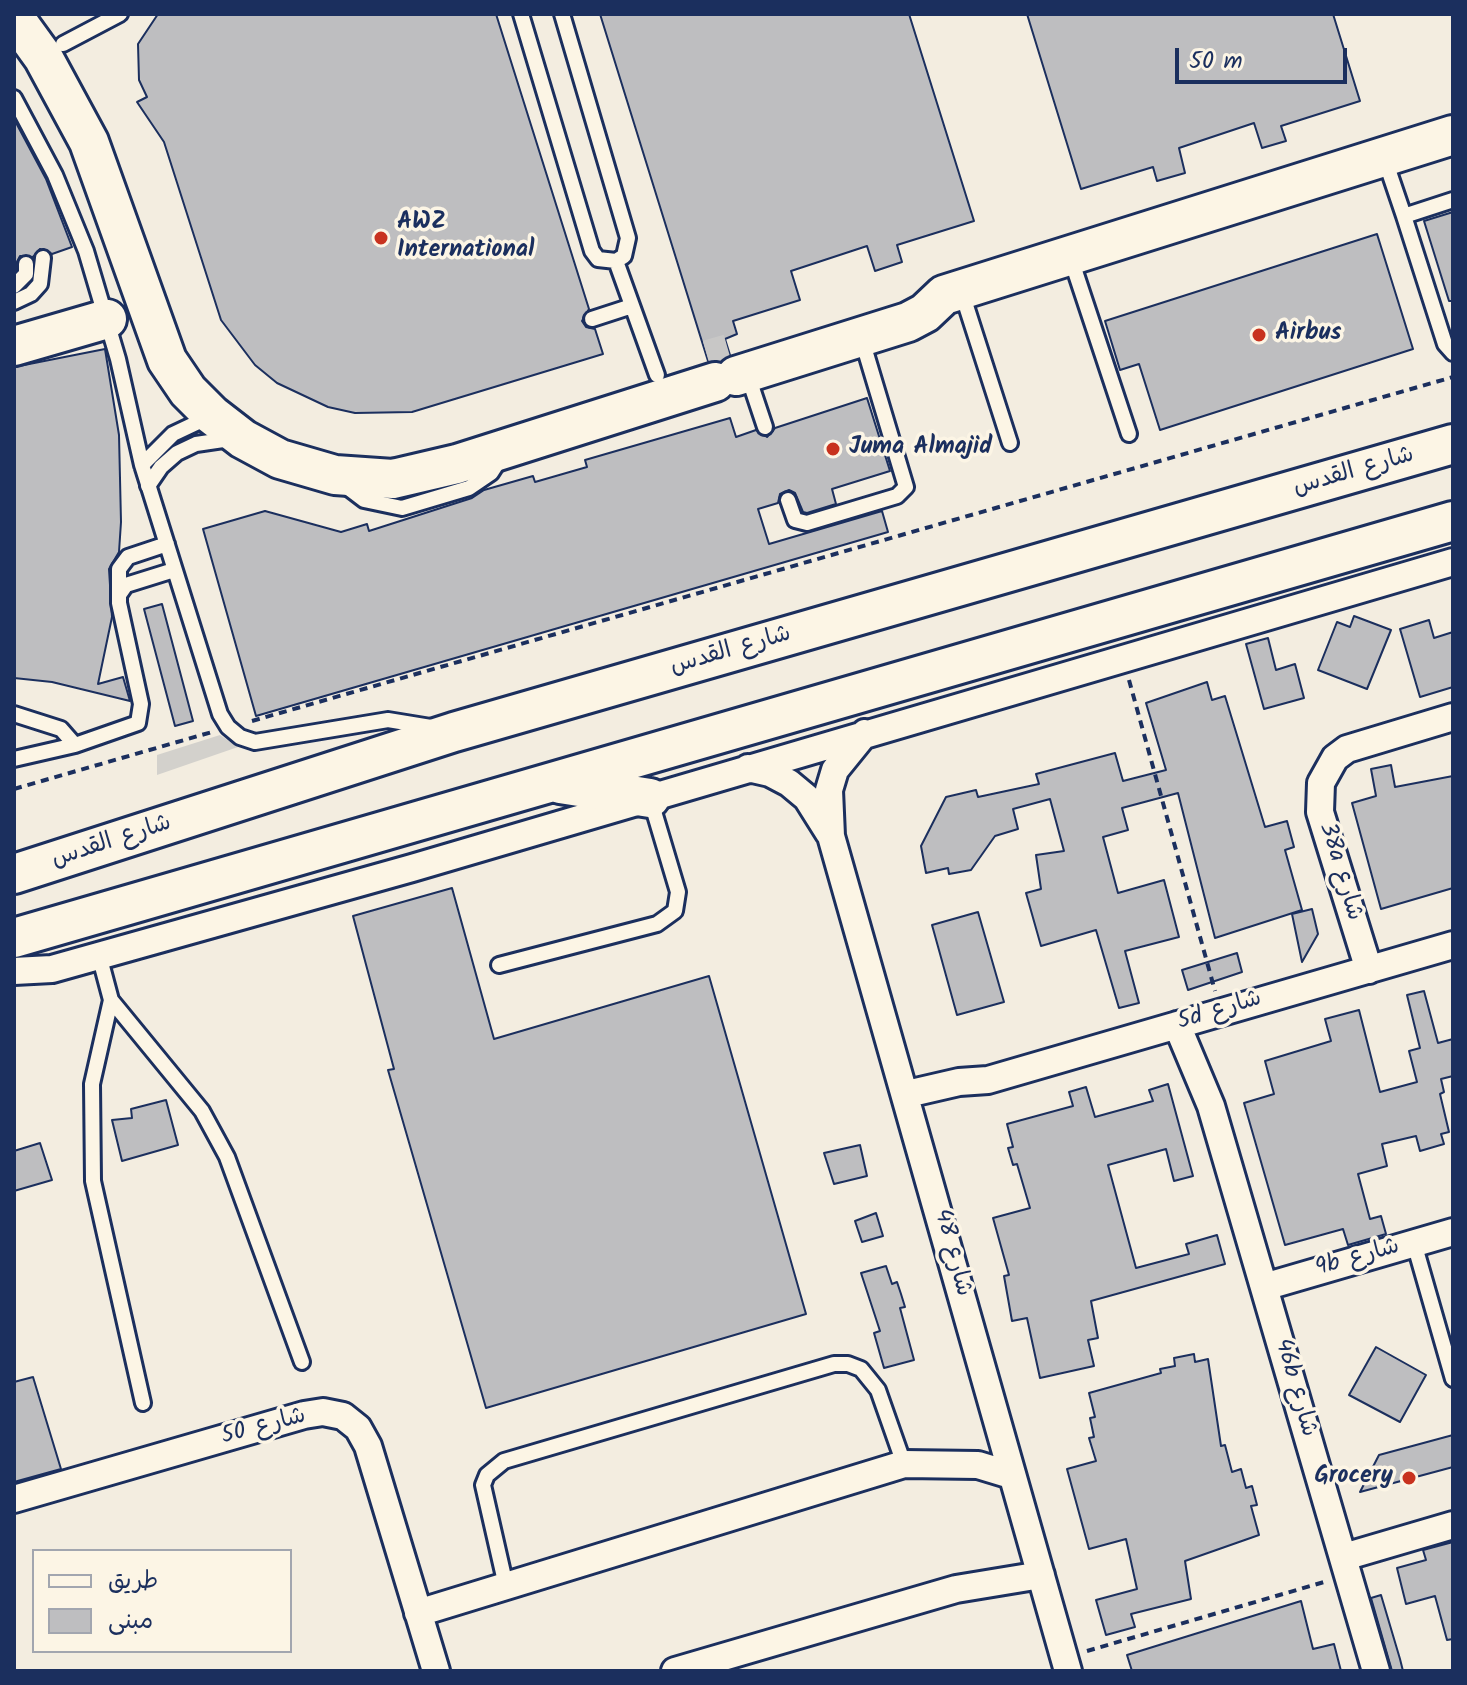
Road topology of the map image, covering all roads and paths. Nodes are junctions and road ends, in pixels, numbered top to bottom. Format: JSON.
{"nodes":[{"id":1,"x":40,"y":14,"type":"edge"},
{"id":2,"x":120,"y":14,"type":"edge"},
{"id":3,"x":521,"y":14,"type":"edge"},
{"id":4,"x":562,"y":14,"type":"edge"},
{"id":5,"x":14,"y":17,"type":"edge"},
{"id":6,"x":63,"y":44,"type":"junction"},
{"id":7,"x":14,"y":98,"type":"edge"},
{"id":8,"x":1453,"y":135,"type":"edge"},
{"id":9,"x":1384,"y":156,"type":"junction"},
{"id":10,"x":1453,"y":200,"type":"edge"},
{"id":11,"x":1404,"y":216,"type":"junction"},
{"id":12,"x":1070,"y":255,"type":"junction"},
{"id":13,"x":43,"y":258,"type":"dead end"},
{"id":14,"x":616,"y":261,"type":"junction"},
{"id":15,"x":26,"y":264,"type":"dead end"},
{"id":16,"x":14,"y":286,"type":"edge"},
{"id":17,"x":953,"y":292,"type":"junction"},
{"id":18,"x":14,"y":302,"type":"edge"},
{"id":19,"x":632,"y":306,"type":"junction"},
{"id":20,"x":107,"y":319,"type":"junction"},
{"id":21,"x":592,"y":319,"type":"dead end"},
{"id":22,"x":861,"y":336,"type":"junction"},
{"id":23,"x":14,"y":346,"type":"edge"},
{"id":24,"x":1453,"y":353,"type":"edge"},
{"id":25,"x":727,"y":369,"type":"junction"},
{"id":26,"x":1453,"y":377,"type":"edge"},
{"id":27,"x":662,"y":387,"type":"junction"},
{"id":28,"x":212,"y":415,"type":"junction"},
{"id":29,"x":765,"y":427,"type":"dead end"},
{"id":30,"x":1129,"y":434,"type":"dead end"},
{"id":31,"x":243,"y":439,"type":"junction"},
{"id":32,"x":1010,"y":443,"type":"dead end"},
{"id":33,"x":1453,"y":444,"type":"edge"},
{"id":34,"x":142,"y":465,"type":"junction"},
{"id":35,"x":148,"y":486,"type":"junction"},
{"id":36,"x":788,"y":500,"type":"dead end"},
{"id":37,"x":1453,"y":521,"type":"edge"},
{"id":38,"x":167,"y":544,"type":"junction"},
{"id":39,"x":1453,"y":562,"type":"edge"},
{"id":40,"x":174,"y":570,"type":"junction"},
{"id":41,"x":119,"y":595,"type":"junction"},
{"id":42,"x":1123,"y":658,"type":"junction"},
{"id":43,"x":14,"y":714,"type":"edge"},
{"id":44,"x":1453,"y":717,"type":"edge"},
{"id":45,"x":228,"y":727,"type":"junction"},
{"id":46,"x":454,"y":732,"type":"junction"},
{"id":47,"x":865,"y":733,"type":"junction"},
{"id":48,"x":75,"y":745,"type":"junction"},
{"id":49,"x":14,"y":759,"type":"edge"},
{"id":50,"x":748,"y":768,"type":"junction"},
{"id":51,"x":550,"y":782,"type":"junction"},
{"id":52,"x":14,"y":789,"type":"edge"},
{"id":53,"x":650,"y":798,"type":"junction"},
{"id":54,"x":831,"y":836,"type":"junction"},
{"id":55,"x":14,"y":874,"type":"edge"},
{"id":56,"x":14,"y":938,"type":"edge"},
{"id":57,"x":1453,"y":945,"type":"edge"},
{"id":58,"x":99,"y":955,"type":"junction"},
{"id":59,"x":499,"y":965,"type":"dead end"},
{"id":60,"x":1369,"y":970,"type":"junction"},
{"id":61,"x":14,"y":971,"type":"edge"},
{"id":62,"x":111,"y":1000,"type":"junction"},
{"id":63,"x":1199,"y":1018,"type":"junction"},
{"id":64,"x":910,"y":1103,"type":"junction"},
{"id":65,"x":1453,"y":1232,"type":"edge"},
{"id":66,"x":1414,"y":1243,"type":"junction"},
{"id":67,"x":1264,"y":1287,"type":"junction"},
{"id":68,"x":302,"y":1362,"type":"dead end"},
{"id":69,"x":1453,"y":1379,"type":"edge"},
{"id":70,"x":143,"y":1403,"type":"dead end"},
{"id":71,"x":904,"y":1464,"type":"junction"},
{"id":72,"x":1011,"y":1475,"type":"junction"},
{"id":73,"x":14,"y":1499,"type":"edge"},
{"id":74,"x":1453,"y":1525,"type":"edge"},
{"id":75,"x":1039,"y":1566,"type":"junction"},
{"id":76,"x":1347,"y":1566,"type":"junction"},
{"id":77,"x":506,"y":1586,"type":"junction"},
{"id":78,"x":418,"y":1613,"type":"junction"},
{"id":79,"x":1066,"y":1665,"type":"edge"},
{"id":80,"x":436,"y":1671,"type":"edge"},
{"id":81,"x":675,"y":1671,"type":"edge"},
{"id":82,"x":1376,"y":1671,"type":"edge"}],
"edges":[{"from":1,"to":6,"type":"main road"},
{"from":2,"to":6,"type":"lane"},
{"from":3,"to":14,"type":"lane"},
{"from":4,"to":14,"type":"lane"},
{"from":5,"to":28,"type":"main road"},
{"from":6,"to":27,"type":"main road"},
{"from":7,"to":20,"type":"lane"},
{"from":8,"to":9,"type":"main road"},
{"from":9,"to":11,"type":"lane"},
{"from":9,"to":12,"type":"main road"},
{"from":10,"to":11,"type":"lane"},
{"from":11,"to":24,"type":"lane"},
{"from":12,"to":17,"type":"main road"},
{"from":12,"to":30,"type":"lane"},
{"from":13,"to":18,"type":"lane"},
{"from":14,"to":19,"type":"lane"},
{"from":15,"to":16,"type":"lane"},
{"from":17,"to":22,"type":"main road"},
{"from":17,"to":25,"type":"main road"},
{"from":17,"to":32,"type":"lane"},
{"from":19,"to":21,"type":"lane"},
{"from":19,"to":27,"type":"lane"},
{"from":20,"to":23,"type":"main road"},
{"from":20,"to":34,"type":"lane"},
{"from":22,"to":25,"type":"main road"},
{"from":22,"to":36,"type":"lane"},
{"from":25,"to":27,"type":"main road"},
{"from":25,"to":29,"type":"lane"},
{"from":26,"to":45,"type":"path"},
{"from":27,"to":31,"type":"main road"},
{"from":28,"to":31,"type":"main road"},
{"from":28,"to":34,"type":"lane"},
{"from":31,"to":35,"type":"lane"},
{"from":33,"to":46,"type":"main road","name":"شارع القدس"},
{"from":34,"to":35,"type":"lane"},
{"from":35,"to":38,"type":"lane"},
{"from":37,"to":51,"type":"main road"},
{"from":38,"to":40,"type":"lane"},
{"from":38,"to":41,"type":"lane"},
{"from":39,"to":42,"type":"street"},
{"from":40,"to":41,"type":"lane"},
{"from":40,"to":45,"type":"lane"},
{"from":41,"to":48,"type":"lane"},
{"from":42,"to":47,"type":"street"},
{"from":42,"to":63,"type":"path"},
{"from":43,"to":48,"type":"lane"},
{"from":44,"to":60,"type":"street","name":"38a شارع"},
{"from":45,"to":46,"type":"lane"},
{"from":45,"to":52,"type":"path"},
{"from":46,"to":55,"type":"main road","name":"شارع القدس"},
{"from":47,"to":50,"type":"street"},
{"from":47,"to":54,"type":"street","name":"شارع 48"},
{"from":48,"to":49,"type":"lane"},
{"from":50,"to":53,"type":"street"},
{"from":50,"to":54,"type":"street","name":"شارع 48"},
{"from":51,"to":53,"type":"main road"},
{"from":51,"to":56,"type":"main road"},
{"from":53,"to":58,"type":"street"},
{"from":53,"to":59,"type":"lane"},
{"from":54,"to":64,"type":"street","name":"شارع 48"},
{"from":57,"to":60,"type":"street","name":"5d شارع"},
{"from":58,"to":61,"type":"street"},
{"from":58,"to":62,"type":"lane"},
{"from":60,"to":63,"type":"street","name":"5d شارع"},
{"from":62,"to":68,"type":"lane"},
{"from":62,"to":70,"type":"lane"},
{"from":63,"to":64,"type":"street","name":"5d شارع"},
{"from":63,"to":67,"type":"street","name":"46b شارع"},
{"from":64,"to":72,"type":"street","name":"شارع 48"},
{"from":65,"to":66,"type":"street","name":"9b شارع"},
{"from":66,"to":67,"type":"street","name":"9b شارع"},
{"from":66,"to":69,"type":"lane"},
{"from":67,"to":76,"type":"street","name":"46b شارع"},
{"from":71,"to":72,"type":"street"},
{"from":71,"to":77,"type":"street"},
{"from":71,"to":77,"type":"lane"},
{"from":72,"to":75,"type":"street","name":"شارع 48"},
{"from":73,"to":78,"type":"street","name":"شارع 50"},
{"from":74,"to":76,"type":"street"},
{"from":75,"to":79,"type":"street","name":"شارع 48"},
{"from":75,"to":81,"type":"street"},
{"from":76,"to":79,"type":"path"},
{"from":76,"to":82,"type":"street","name":"46b شارع"},
{"from":77,"to":78,"type":"street"},
{"from":78,"to":80,"type":"street","name":"شارع 50"}]}
